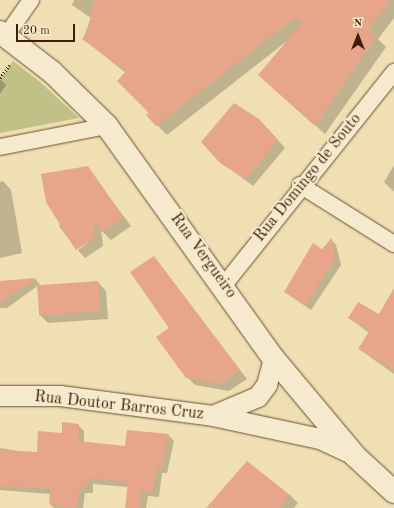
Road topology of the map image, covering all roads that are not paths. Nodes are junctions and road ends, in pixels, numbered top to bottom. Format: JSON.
{"nodes":[{"id":1,"x":31,"y":0,"type":"edge"},
{"id":2,"x":3,"y":34,"type":"edge"},
{"id":3,"x":394,"y":72,"type":"edge"},
{"id":4,"x":107,"y":126,"type":"junction"},
{"id":5,"x":0,"y":147,"type":"edge"},
{"id":6,"x":300,"y":185,"type":"junction"},
{"id":7,"x":394,"y":244,"type":"edge"},
{"id":8,"x":224,"y":285,"type":"junction"},
{"id":9,"x":274,"y":358,"type":"junction"},
{"id":10,"x":0,"y":396,"type":"edge"},
{"id":11,"x":213,"y":416,"type":"junction"},
{"id":12,"x":356,"y":456,"type":"junction"},
{"id":13,"x":394,"y":492,"type":"edge"}],
"edges":[{"from":1,"to":2,"type":"street"},
{"from":2,"to":4,"type":"main road","name":"Rua Vergueiro"},
{"from":3,"to":6,"type":"street","name":"Rua Domingo de Souto"},
{"from":4,"to":5,"type":"street"},
{"from":4,"to":8,"type":"main road","name":"Rua Vergueiro"},
{"from":6,"to":7,"type":"street"},
{"from":6,"to":8,"type":"street","name":"Rua Domingo de Souto"},
{"from":8,"to":9,"type":"main road","name":"Rua Vergueiro"},
{"from":9,"to":11,"type":"street","name":"Rua Doutor Barros Cruz"},
{"from":9,"to":12,"type":"main road","name":"Rua Vergueiro"},
{"from":10,"to":11,"type":"street","name":"Rua Doutor Barros Cruz"},
{"from":11,"to":12,"type":"street","name":"Rua Doutor Barros Cruz"},
{"from":12,"to":13,"type":"main road","name":"Rua Vergueiro"}]}
